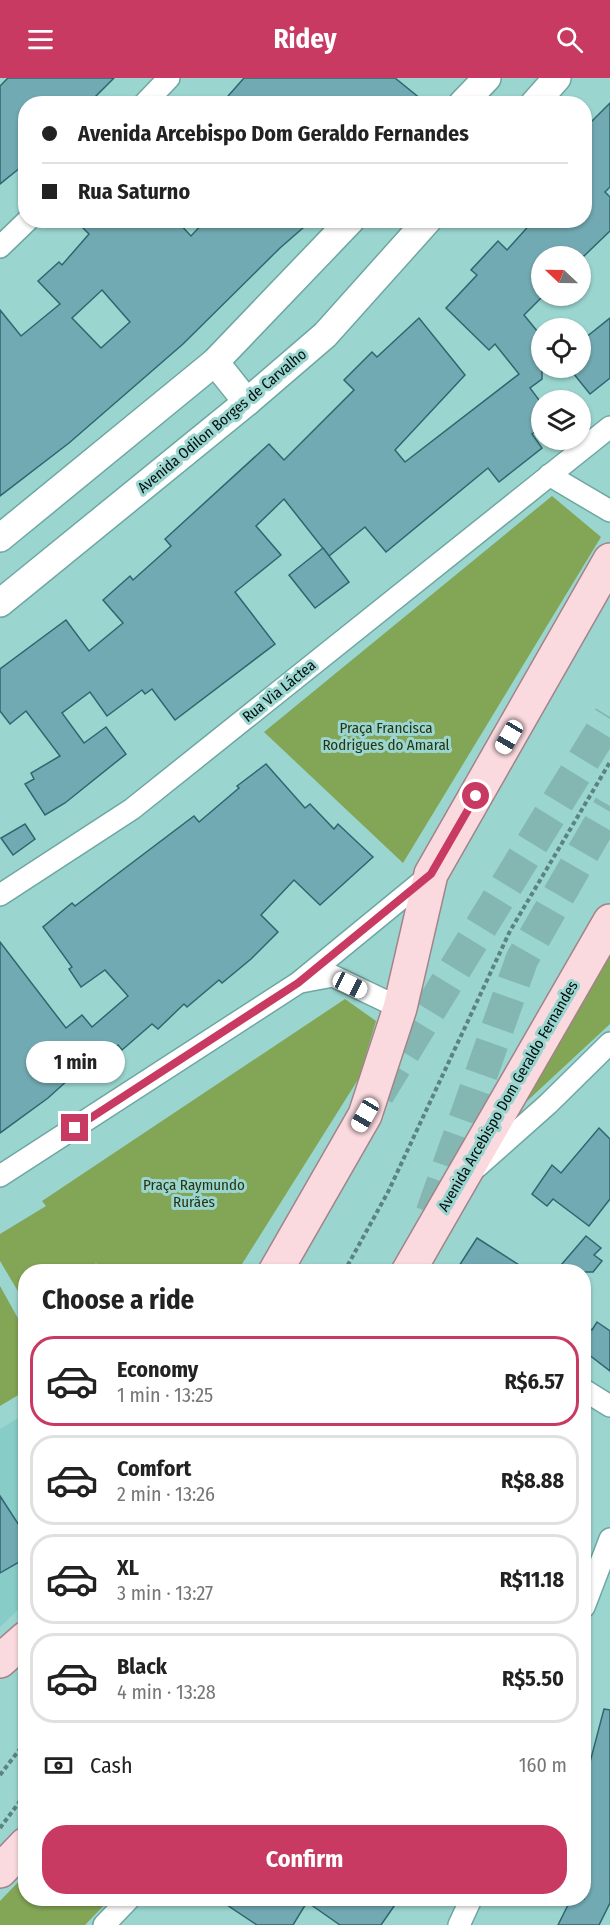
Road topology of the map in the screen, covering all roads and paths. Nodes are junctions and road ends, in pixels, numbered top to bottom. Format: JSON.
{"nodes":[{"id":1,"x":168,"y":78,"type":"edge"},
{"id":2,"x":487,"y":78,"type":"edge"},
{"id":3,"x":558,"y":78,"type":"edge"},
{"id":4,"x":151,"y":96,"type":"edge"},
{"id":5,"x":470,"y":96,"type":"edge"},
{"id":6,"x":541,"y":96,"type":"edge"},
{"id":7,"x":20,"y":228,"type":"edge"},
{"id":8,"x":343,"y":228,"type":"edge"},
{"id":9,"x":421,"y":228,"type":"edge"},
{"id":10,"x":0,"y":247,"type":"edge"},
{"id":11,"x":215,"y":362,"type":"junction"},
{"id":12,"x":247,"y":402,"type":"junction"},
{"id":13,"x":610,"y":427,"type":"edge"},
{"id":14,"x":549,"y":475,"type":"junction"},
{"id":15,"x":610,"y":511,"type":"edge"},
{"id":16,"x":0,"y":538,"type":"edge"},
{"id":17,"x":610,"y":560,"type":"edge"},
{"id":18,"x":0,"y":603,"type":"edge"},
{"id":19,"x":610,"y":762,"type":"edge"},
{"id":20,"x":431,"y":874,"type":"junction"},
{"id":21,"x":0,"y":895,"type":"edge"},
{"id":22,"x":610,"y":921,"type":"edge"},
{"id":23,"x":298,"y":983,"type":"junction"},
{"id":24,"x":400,"y":1008,"type":"junction"},
{"id":25,"x":610,"y":1042,"type":"edge"},
{"id":26,"x":0,"y":1176,"type":"edge"},
{"id":27,"x":454,"y":1188,"type":"junction"},
{"id":28,"x":280,"y":1264,"type":"edge"},
{"id":29,"x":348,"y":1264,"type":"edge"},
{"id":30,"x":412,"y":1264,"type":"edge"},
{"id":31,"x":591,"y":1394,"type":"edge"},
{"id":32,"x":610,"y":1406,"type":"edge"},
{"id":33,"x":610,"y":1539,"type":"edge"},
{"id":34,"x":591,"y":1589,"type":"edge"},
{"id":35,"x":18,"y":1645,"type":"edge"},
{"id":36,"x":0,"y":1661,"type":"edge"},
{"id":37,"x":18,"y":1751,"type":"edge"},
{"id":38,"x":0,"y":1775,"type":"edge"},
{"id":39,"x":18,"y":1804,"type":"edge"},
{"id":40,"x":0,"y":1828,"type":"edge"},
{"id":41,"x":18,"y":1852,"type":"edge"},
{"id":42,"x":0,"y":1871,"type":"edge"},
{"id":43,"x":122,"y":1906,"type":"edge"},
{"id":44,"x":468,"y":1906,"type":"edge"},
{"id":45,"x":104,"y":1925,"type":"edge"},
{"id":46,"x":459,"y":1925,"type":"edge"}],
"edges":[{"from":1,"to":4,"type":"street"},
{"from":2,"to":5,"type":"street"},
{"from":3,"to":6,"type":"street"},
{"from":7,"to":10,"type":"street"},
{"from":8,"to":11,"type":"street"},
{"from":9,"to":12,"type":"street","name":"Avenida Odilon Borges de Carvalho"},
{"from":11,"to":12,"type":"street"},
{"from":11,"to":16,"type":"street"},
{"from":12,"to":18,"type":"street","name":"Avenida Odilon Borges de Carvalho"},
{"from":13,"to":14,"type":"street","name":"Rua Via Láctea"},
{"from":14,"to":15,"type":"street"},
{"from":14,"to":21,"type":"street","name":"Rua Via Láctea"},
{"from":17,"to":20,"type":"main road"},
{"from":19,"to":29,"type":"path"},
{"from":20,"to":23,"type":"street"},
{"from":20,"to":24,"type":"main road"},
{"from":22,"to":27,"type":"main road","name":"Avenida Arcebispo Dom Geraldo Fernandes"},
{"from":23,"to":24,"type":"street"},
{"from":23,"to":26,"type":"street"},
{"from":24,"to":28,"type":"main road"},
{"from":25,"to":27,"type":"street"},
{"from":27,"to":30,"type":"main road","name":"Avenida Arcebispo Dom Geraldo Fernandes"},
{"from":31,"to":32,"type":"street"},
{"from":33,"to":34,"type":"street"},
{"from":35,"to":36,"type":"main road"},
{"from":37,"to":38,"type":"path"},
{"from":39,"to":40,"type":"path"},
{"from":41,"to":42,"type":"main road"},
{"from":43,"to":45,"type":"street"},
{"from":44,"to":46,"type":"street"}]}
